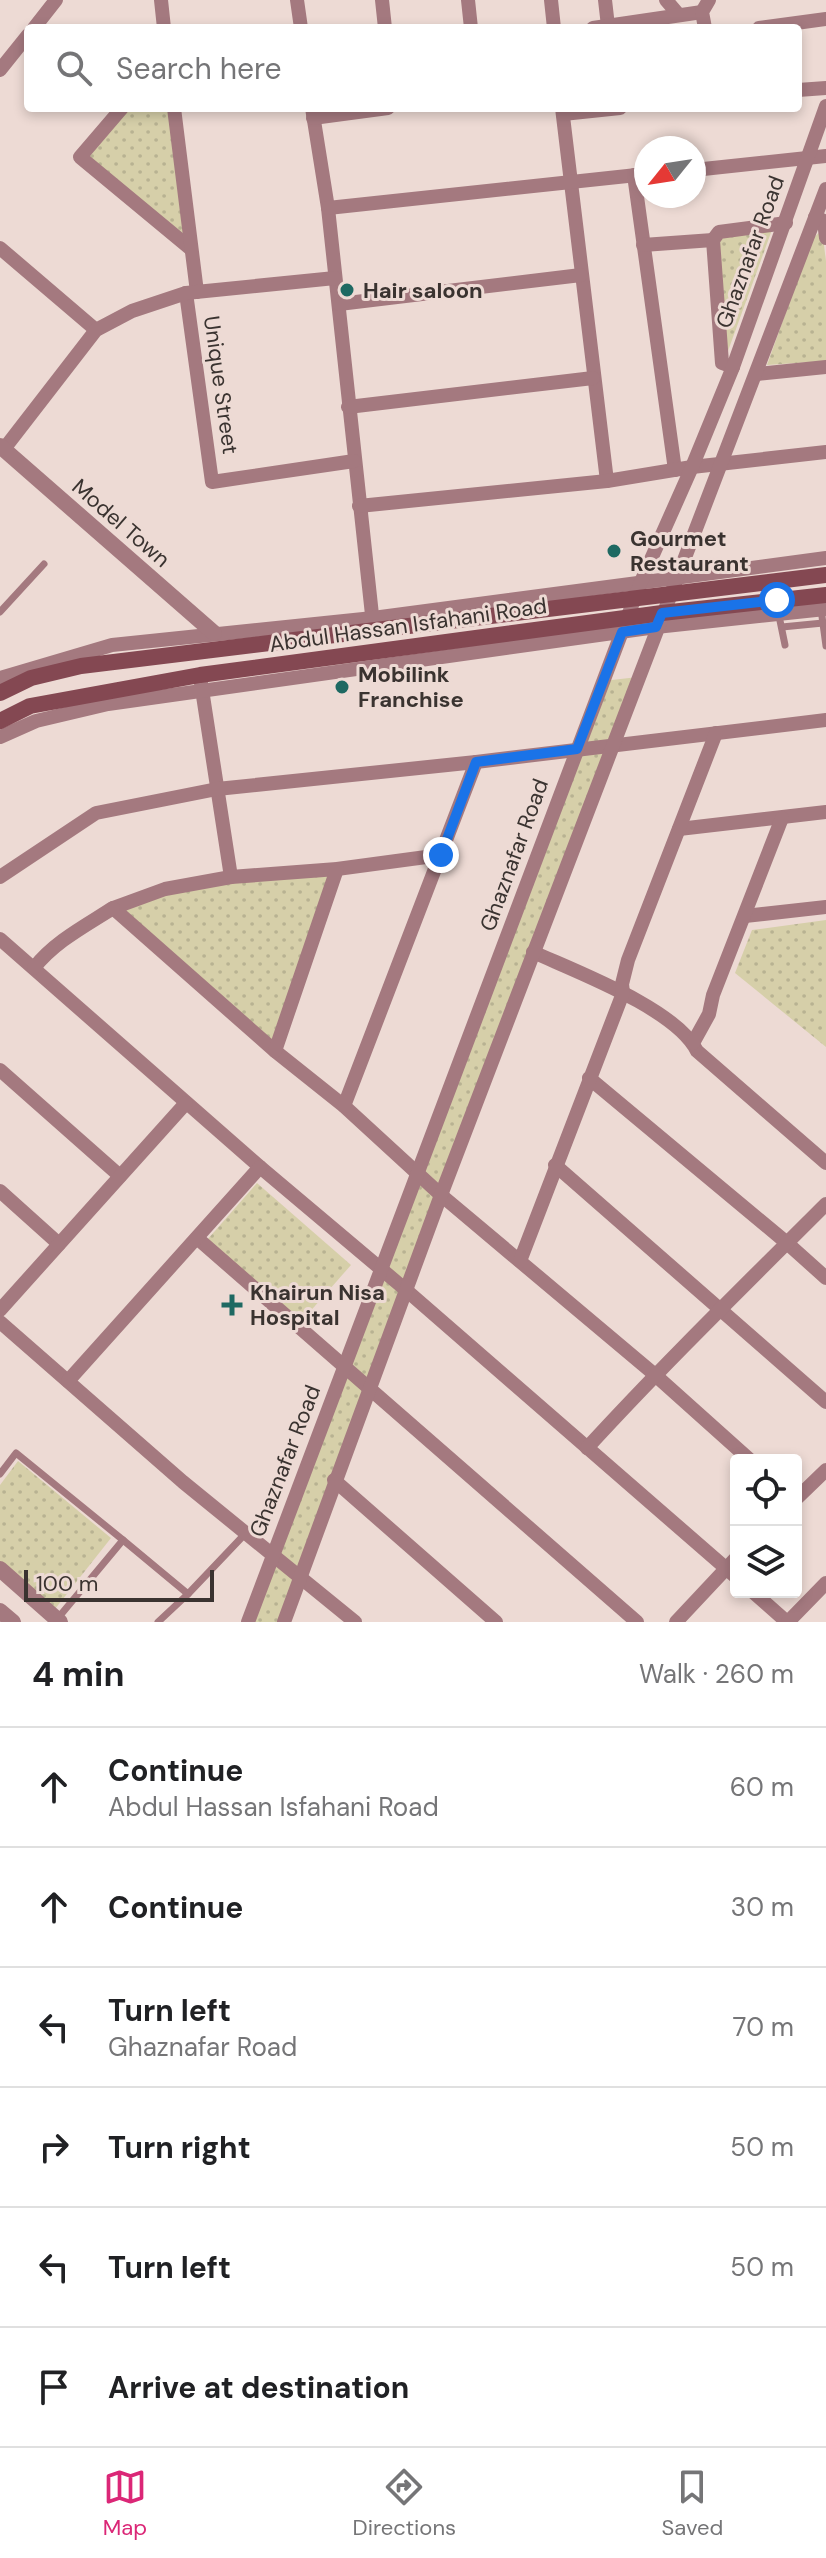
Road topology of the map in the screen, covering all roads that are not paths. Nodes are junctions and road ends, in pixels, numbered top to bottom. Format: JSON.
{"nodes":[{"id":1,"x":56,"y":0,"type":"edge"},
{"id":2,"x":161,"y":0,"type":"edge"},
{"id":3,"x":297,"y":0,"type":"edge"},
{"id":4,"x":382,"y":0,"type":"edge"},
{"id":5,"x":468,"y":0,"type":"edge"},
{"id":6,"x":551,"y":0,"type":"edge"},
{"id":7,"x":605,"y":0,"type":"edge"},
{"id":8,"x":666,"y":0,"type":"edge"},
{"id":9,"x":706,"y":6,"type":"edge"},
{"id":10,"x":678,"y":14,"type":"junction"},
{"id":11,"x":826,"y":19,"type":"edge"},
{"id":12,"x":37,"y":24,"type":"edge"},
{"id":13,"x":164,"y":24,"type":"edge"},
{"id":14,"x":300,"y":24,"type":"edge"},
{"id":15,"x":385,"y":24,"type":"edge"},
{"id":16,"x":471,"y":24,"type":"edge"},
{"id":17,"x":554,"y":24,"type":"edge"},
{"id":18,"x":601,"y":24,"type":"edge"},
{"id":19,"x":618,"y":24,"type":"edge"},
{"id":20,"x":789,"y":24,"type":"edge"},
{"id":21,"x":24,"y":40,"type":"edge"},
{"id":22,"x":0,"y":70,"type":"edge"},
{"id":23,"x":826,"y":88,"type":"edge"},
{"id":24,"x":802,"y":90,"type":"edge"},
{"id":25,"x":826,"y":106,"type":"edge"},
{"id":26,"x":119,"y":112,"type":"edge"},
{"id":27,"x":174,"y":112,"type":"edge"},
{"id":28,"x":562,"y":112,"type":"edge"},
{"id":29,"x":312,"y":113,"type":"edge"},
{"id":30,"x":826,"y":156,"type":"edge"},
{"id":31,"x":806,"y":159,"type":"junction"},
{"id":32,"x":706,"y":169,"type":"edge"},
{"id":33,"x":634,"y":176,"type":"edge"},
{"id":34,"x":570,"y":182,"type":"junction"},
{"id":35,"x":826,"y":189,"type":"edge"},
{"id":36,"x":328,"y":208,"type":"junction"},
{"id":37,"x":641,"y":208,"type":"edge"},
{"id":38,"x":815,"y":217,"type":"junction"},
{"id":39,"x":786,"y":223,"type":"junction"},
{"id":40,"x":826,"y":238,"type":"edge"},
{"id":41,"x":713,"y":240,"type":"junction"},
{"id":42,"x":643,"y":245,"type":"junction"},
{"id":43,"x":0,"y":248,"type":"edge"},
{"id":44,"x":191,"y":249,"type":"junction"},
{"id":45,"x":581,"y":275,"type":"junction"},
{"id":46,"x":335,"y":278,"type":"junction"},
{"id":47,"x":192,"y":292,"type":"junction"},
{"id":48,"x":339,"y":304,"type":"junction"},
{"id":49,"x":96,"y":330,"type":"junction"},
{"id":50,"x":733,"y":367,"type":"junction"},
{"id":51,"x":826,"y":367,"type":"edge"},
{"id":52,"x":757,"y":374,"type":"junction"},
{"id":53,"x":593,"y":378,"type":"junction"},
{"id":54,"x":348,"y":407,"type":"junction"},
{"id":55,"x":2,"y":447,"type":"edge"},
{"id":56,"x":826,"y":452,"type":"edge"},
{"id":57,"x":354,"y":461,"type":"junction"},
{"id":58,"x":721,"y":464,"type":"junction"},
{"id":59,"x":692,"y":467,"type":"junction"},
{"id":60,"x":675,"y":470,"type":"junction"},
{"id":61,"x":607,"y":481,"type":"junction"},
{"id":62,"x":359,"y":506,"type":"junction"},
{"id":63,"x":826,"y":558,"type":"edge"},
{"id":64,"x":44,"y":564,"type":"dead end"},
{"id":65,"x":826,"y":575,"type":"edge"},
{"id":66,"x":673,"y":586,"type":"junction"},
{"id":67,"x":637,"y":591,"type":"junction"},
{"id":68,"x":823,"y":606,"type":"edge"},
{"id":69,"x":0,"y":612,"type":"edge"},
{"id":70,"x":779,"y":614,"type":"junction"},
{"id":71,"x":659,"y":620,"type":"junction"},
{"id":72,"x":373,"y":624,"type":"junction"},
{"id":73,"x":624,"y":625,"type":"junction"},
{"id":74,"x":214,"y":633,"type":"junction"},
{"id":75,"x":785,"y":645,"type":"dead end"},
{"id":76,"x":826,"y":646,"type":"edge"},
{"id":77,"x":0,"y":678,"type":"edge"},
{"id":78,"x":201,"y":683,"type":"junction"},
{"id":79,"x":0,"y":693,"type":"edge"},
{"id":80,"x":826,"y":720,"type":"edge"},
{"id":81,"x":0,"y":721,"type":"edge"},
{"id":82,"x":716,"y":733,"type":"junction"},
{"id":83,"x":0,"y":737,"type":"edge"},
{"id":84,"x":612,"y":745,"type":"junction"},
{"id":85,"x":577,"y":749,"type":"junction"},
{"id":86,"x":476,"y":762,"type":"junction"},
{"id":87,"x":217,"y":789,"type":"junction"},
{"id":88,"x":826,"y":812,"type":"edge"},
{"id":89,"x":782,"y":818,"type":"junction"},
{"id":90,"x":679,"y":829,"type":"junction"},
{"id":91,"x":441,"y":855,"type":"junction"},
{"id":92,"x":337,"y":869,"type":"junction"},
{"id":93,"x":0,"y":877,"type":"edge"},
{"id":94,"x":231,"y":877,"type":"junction"},
{"id":95,"x":826,"y":907,"type":"edge"},
{"id":96,"x":113,"y":908,"type":"junction"},
{"id":97,"x":745,"y":916,"type":"junction"},
{"id":98,"x":0,"y":939,"type":"edge"},
{"id":99,"x":533,"y":952,"type":"junction"},
{"id":100,"x":34,"y":968,"type":"junction"},
{"id":101,"x":623,"y":993,"type":"junction"},
{"id":102,"x":693,"y":1043,"type":"junction"},
{"id":103,"x":275,"y":1051,"type":"junction"},
{"id":104,"x":0,"y":1070,"type":"edge"},
{"id":105,"x":589,"y":1078,"type":"junction"},
{"id":106,"x":186,"y":1103,"type":"junction"},
{"id":107,"x":344,"y":1106,"type":"junction"},
{"id":108,"x":826,"y":1163,"type":"edge"},
{"id":109,"x":555,"y":1165,"type":"junction"},
{"id":110,"x":260,"y":1167,"type":"junction"},
{"id":111,"x":418,"y":1173,"type":"junction"},
{"id":112,"x":120,"y":1176,"type":"junction"},
{"id":113,"x":0,"y":1191,"type":"edge"},
{"id":114,"x":441,"y":1195,"type":"junction"},
{"id":115,"x":826,"y":1204,"type":"edge"},
{"id":116,"x":197,"y":1238,"type":"junction"},
{"id":117,"x":787,"y":1243,"type":"junction"},
{"id":118,"x":59,"y":1244,"type":"junction"},
{"id":119,"x":520,"y":1261,"type":"junction"},
{"id":120,"x":382,"y":1270,"type":"junction"},
{"id":121,"x":826,"y":1278,"type":"edge"},
{"id":122,"x":406,"y":1290,"type":"junction"},
{"id":123,"x":0,"y":1310,"type":"edge"},
{"id":124,"x":722,"y":1310,"type":"junction"},
{"id":125,"x":0,"y":1322,"type":"edge"},
{"id":126,"x":344,"y":1370,"type":"junction"},
{"id":127,"x":654,"y":1374,"type":"junction"},
{"id":128,"x":68,"y":1381,"type":"junction"},
{"id":129,"x":369,"y":1389,"type":"junction"},
{"id":130,"x":826,"y":1402,"type":"edge"},
{"id":131,"x":587,"y":1448,"type":"junction"},
{"id":132,"x":743,"y":1454,"type":"edge"},
{"id":133,"x":826,"y":1470,"type":"edge"},
{"id":134,"x":0,"y":1474,"type":"edge"},
{"id":135,"x":334,"y":1480,"type":"junction"},
{"id":136,"x":802,"y":1493,"type":"edge"},
{"id":137,"x":245,"y":1534,"type":"junction"},
{"id":138,"x":123,"y":1540,"type":"junction"},
{"id":139,"x":272,"y":1556,"type":"junction"},
{"id":140,"x":730,"y":1566,"type":"edge"},
{"id":141,"x":0,"y":1569,"type":"edge"},
{"id":142,"x":730,"y":1571,"type":"edge"},
{"id":143,"x":301,"y":1575,"type":"junction"},
{"id":144,"x":826,"y":1583,"type":"edge"},
{"id":145,"x":188,"y":1594,"type":"junction"},
{"id":146,"x":760,"y":1598,"type":"edge"},
{"id":147,"x":0,"y":1611,"type":"edge"},
{"id":148,"x":59,"y":1621,"type":"edge"},
{"id":149,"x":13,"y":1622,"type":"edge"},
{"id":150,"x":158,"y":1622,"type":"edge"},
{"id":151,"x":248,"y":1622,"type":"edge"},
{"id":152,"x":284,"y":1622,"type":"edge"},
{"id":153,"x":355,"y":1622,"type":"edge"},
{"id":154,"x":496,"y":1622,"type":"edge"},
{"id":155,"x":637,"y":1622,"type":"edge"},
{"id":156,"x":676,"y":1622,"type":"edge"},
{"id":157,"x":788,"y":1622,"type":"edge"}],
"edges":[{"from":1,"to":12,"type":"street"},
{"from":2,"to":13,"type":"street"},
{"from":3,"to":14,"type":"street"},
{"from":4,"to":15,"type":"street"},
{"from":5,"to":16,"type":"street"},
{"from":6,"to":17,"type":"street"},
{"from":7,"to":18,"type":"street"},
{"from":8,"to":10,"type":"street"},
{"from":9,"to":10,"type":"street"},
{"from":10,"to":19,"type":"street"},
{"from":11,"to":20,"type":"street"},
{"from":21,"to":22,"type":"street"},
{"from":23,"to":24,"type":"street"},
{"from":25,"to":31,"type":"street","name":"Ghaznafar Road"},
{"from":26,"to":44,"type":"street"},
{"from":27,"to":44,"type":"street"},
{"from":28,"to":34,"type":"street"},
{"from":29,"to":36,"type":"street"},
{"from":30,"to":31,"type":"street"},
{"from":31,"to":32,"type":"street"},
{"from":31,"to":39,"type":"street","name":"Ghaznafar Road"},
{"from":33,"to":34,"type":"street"},
{"from":34,"to":36,"type":"street"},
{"from":34,"to":45,"type":"street"},
{"from":35,"to":38,"type":"street"},
{"from":36,"to":46,"type":"street"},
{"from":37,"to":42,"type":"street"},
{"from":38,"to":40,"type":"street"},
{"from":38,"to":52,"type":"street"},
{"from":39,"to":41,"type":"street"},
{"from":39,"to":50,"type":"street","name":"Ghaznafar Road"},
{"from":41,"to":42,"type":"street"},
{"from":41,"to":50,"type":"street"},
{"from":42,"to":60,"type":"street"},
{"from":43,"to":49,"type":"street"},
{"from":44,"to":47,"type":"street"},
{"from":45,"to":48,"type":"street"},
{"from":45,"to":53,"type":"street"},
{"from":46,"to":47,"type":"street"},
{"from":46,"to":48,"type":"street"},
{"from":47,"to":49,"type":"street"},
{"from":47,"to":57,"type":"street","name":"Unique Street"},
{"from":48,"to":54,"type":"street"},
{"from":49,"to":55,"type":"street"},
{"from":50,"to":59,"type":"street","name":"Ghaznafar Road"},
{"from":51,"to":52,"type":"street"},
{"from":52,"to":58,"type":"street"},
{"from":53,"to":54,"type":"street"},
{"from":53,"to":61,"type":"street"},
{"from":54,"to":57,"type":"street"},
{"from":55,"to":74,"type":"street","name":"Model Town"},
{"from":56,"to":58,"type":"street"},
{"from":57,"to":62,"type":"street"},
{"from":58,"to":59,"type":"street"},
{"from":58,"to":66,"type":"street"},
{"from":59,"to":60,"type":"street"},
{"from":59,"to":67,"type":"street","name":"Ghaznafar Road"},
{"from":60,"to":61,"type":"street"},
{"from":61,"to":62,"type":"street"},
{"from":62,"to":72,"type":"street"},
{"from":63,"to":66,"type":"street"},
{"from":64,"to":69,"type":"lane"},
{"from":65,"to":66,"type":"main road","name":"Abdul Hassan Isfahani Road"},
{"from":66,"to":67,"type":"main road","name":"Abdul Hassan Isfahani Road"},
{"from":66,"to":71,"type":"street"},
{"from":67,"to":72,"type":"main road","name":"Abdul Hassan Isfahani Road"},
{"from":67,"to":73,"type":"street","name":"Ghaznafar Road"},
{"from":68,"to":70,"type":"main road","name":"Abdul Hassan Isfahani Road"},
{"from":68,"to":70,"type":"lane"},
{"from":68,"to":76,"type":"lane"},
{"from":70,"to":71,"type":"main road","name":"Abdul Hassan Isfahani Road"},
{"from":70,"to":75,"type":"lane"},
{"from":71,"to":73,"type":"main road","name":"Abdul Hassan Isfahani Road"},
{"from":71,"to":84,"type":"street"},
{"from":72,"to":74,"type":"street"},
{"from":72,"to":79,"type":"main road","name":"Abdul Hassan Isfahani Road"},
{"from":73,"to":78,"type":"main road","name":"Abdul Hassan Isfahani Road"},
{"from":73,"to":85,"type":"street","name":"Ghaznafar Road"},
{"from":74,"to":77,"type":"street"},
{"from":78,"to":81,"type":"main road","name":"Abdul Hassan Isfahani Road"},
{"from":78,"to":83,"type":"street"},
{"from":78,"to":87,"type":"street"},
{"from":80,"to":82,"type":"street"},
{"from":82,"to":84,"type":"street"},
{"from":82,"to":90,"type":"street"},
{"from":84,"to":85,"type":"street"},
{"from":84,"to":99,"type":"street"},
{"from":85,"to":86,"type":"street"},
{"from":85,"to":111,"type":"street","name":"Ghaznafar Road"},
{"from":86,"to":87,"type":"street"},
{"from":86,"to":91,"type":"street"},
{"from":87,"to":93,"type":"street"},
{"from":87,"to":94,"type":"street"},
{"from":88,"to":89,"type":"street"},
{"from":89,"to":90,"type":"street"},
{"from":89,"to":97,"type":"street"},
{"from":90,"to":101,"type":"street"},
{"from":91,"to":92,"type":"street"},
{"from":91,"to":107,"type":"street"},
{"from":92,"to":94,"type":"street"},
{"from":92,"to":103,"type":"street"},
{"from":94,"to":96,"type":"street"},
{"from":95,"to":97,"type":"street"},
{"from":96,"to":100,"type":"street"},
{"from":96,"to":103,"type":"street"},
{"from":97,"to":102,"type":"street"},
{"from":98,"to":100,"type":"street"},
{"from":99,"to":101,"type":"street"},
{"from":99,"to":114,"type":"street"},
{"from":100,"to":106,"type":"street"},
{"from":101,"to":102,"type":"street"},
{"from":101,"to":105,"type":"street"},
{"from":102,"to":108,"type":"street"},
{"from":103,"to":107,"type":"street"},
{"from":104,"to":112,"type":"street"},
{"from":105,"to":109,"type":"street"},
{"from":105,"to":117,"type":"street"},
{"from":106,"to":110,"type":"street"},
{"from":106,"to":112,"type":"street"},
{"from":107,"to":111,"type":"street"},
{"from":109,"to":119,"type":"street"},
{"from":109,"to":124,"type":"street"},
{"from":110,"to":116,"type":"street"},
{"from":110,"to":120,"type":"street"},
{"from":111,"to":114,"type":"street"},
{"from":111,"to":120,"type":"street","name":"Ghaznafar Road"},
{"from":112,"to":118,"type":"street"},
{"from":113,"to":118,"type":"street"},
{"from":114,"to":119,"type":"street"},
{"from":114,"to":122,"type":"street"},
{"from":115,"to":117,"type":"street"},
{"from":116,"to":126,"type":"street"},
{"from":116,"to":128,"type":"street"},
{"from":117,"to":121,"type":"street"},
{"from":117,"to":124,"type":"street"},
{"from":118,"to":123,"type":"street"},
{"from":119,"to":127,"type":"street"},
{"from":120,"to":122,"type":"street"},
{"from":120,"to":126,"type":"street","name":"Ghaznafar Road"},
{"from":122,"to":129,"type":"street"},
{"from":122,"to":131,"type":"street"},
{"from":124,"to":127,"type":"street"},
{"from":124,"to":130,"type":"street"},
{"from":125,"to":128,"type":"street"},
{"from":126,"to":129,"type":"street"},
{"from":126,"to":139,"type":"street","name":"Ghaznafar Road"},
{"from":127,"to":131,"type":"street"},
{"from":127,"to":132,"type":"street"},
{"from":128,"to":137,"type":"street"},
{"from":129,"to":135,"type":"street"},
{"from":129,"to":155,"type":"street"},
{"from":131,"to":140,"type":"street"},
{"from":133,"to":136,"type":"street"},
{"from":134,"to":138,"type":"lane"},
{"from":135,"to":143,"type":"street"},
{"from":135,"to":154,"type":"street"},
{"from":137,"to":139,"type":"street"},
{"from":137,"to":145,"type":"lane"},
{"from":138,"to":145,"type":"lane"},
{"from":138,"to":148,"type":"lane"},
{"from":139,"to":143,"type":"street"},
{"from":139,"to":151,"type":"street","name":"Ghaznafar Road"},
{"from":141,"to":148,"type":"street"},
{"from":142,"to":156,"type":"street"},
{"from":143,"to":152,"type":"street"},
{"from":143,"to":153,"type":"street"},
{"from":144,"to":157,"type":"street"},
{"from":145,"to":150,"type":"lane"},
{"from":146,"to":157,"type":"street"},
{"from":147,"to":149,"type":"street"}]}
